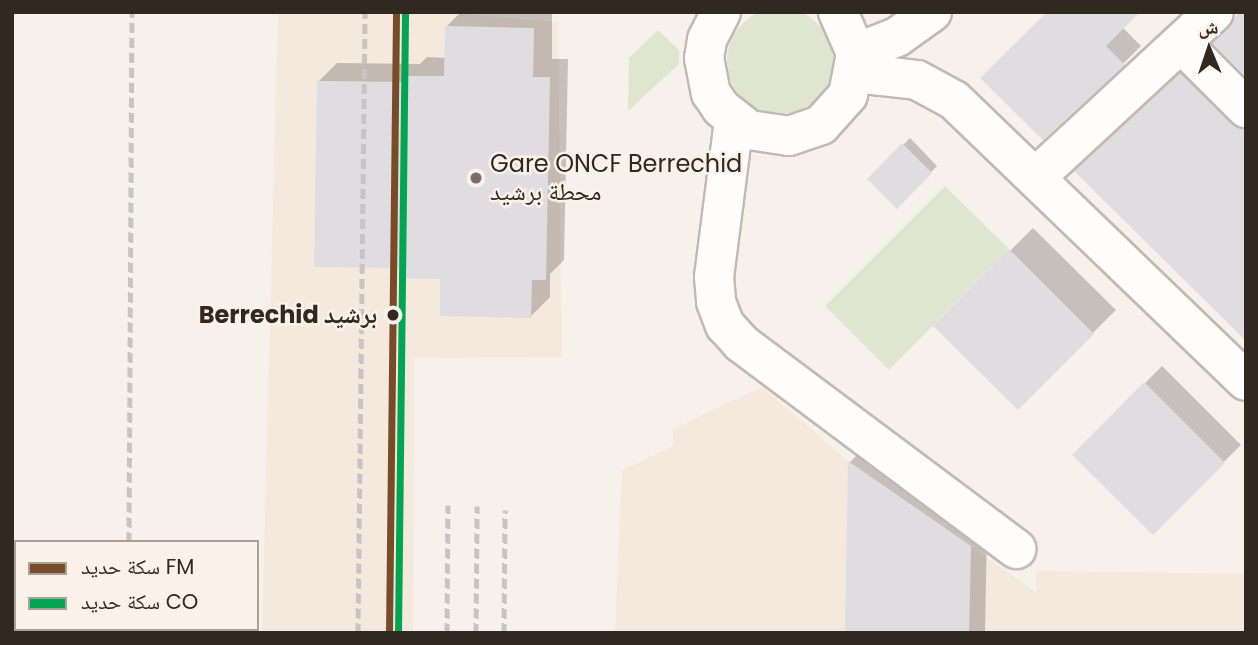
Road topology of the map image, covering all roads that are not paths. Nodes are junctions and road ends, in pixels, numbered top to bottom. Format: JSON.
{"nodes":[{"id":1,"x":703,"y":12,"type":"edge"},
{"id":2,"x":722,"y":12,"type":"edge"},
{"id":3,"x":838,"y":12,"type":"edge"},
{"id":4,"x":932,"y":12,"type":"edge"},
{"id":5,"x":1214,"y":12,"type":"edge"},
{"id":6,"x":1182,"y":44,"type":"junction"},
{"id":7,"x":704,"y":58,"type":"junction"},
{"id":8,"x":856,"y":63,"type":"junction"},
{"id":9,"x":1246,"y":108,"type":"edge"},
{"id":10,"x":734,"y":121,"type":"junction"},
{"id":11,"x":1037,"y":176,"type":"junction"},
{"id":12,"x":1246,"y":381,"type":"edge"},
{"id":13,"x":1016,"y":549,"type":"dead end"}],
"edges":[{"from":1,"to":7,"type":"street"},
{"from":2,"to":7,"type":"street"},
{"from":3,"to":8,"type":"street"},
{"from":4,"to":8,"type":"street"},
{"from":5,"to":6,"type":"street"},
{"from":6,"to":9,"type":"street"},
{"from":6,"to":11,"type":"street"},
{"from":7,"to":10,"type":"street"},
{"from":8,"to":10,"type":"street"},
{"from":8,"to":11,"type":"street"},
{"from":10,"to":13,"type":"street"},
{"from":11,"to":12,"type":"street"}]}
